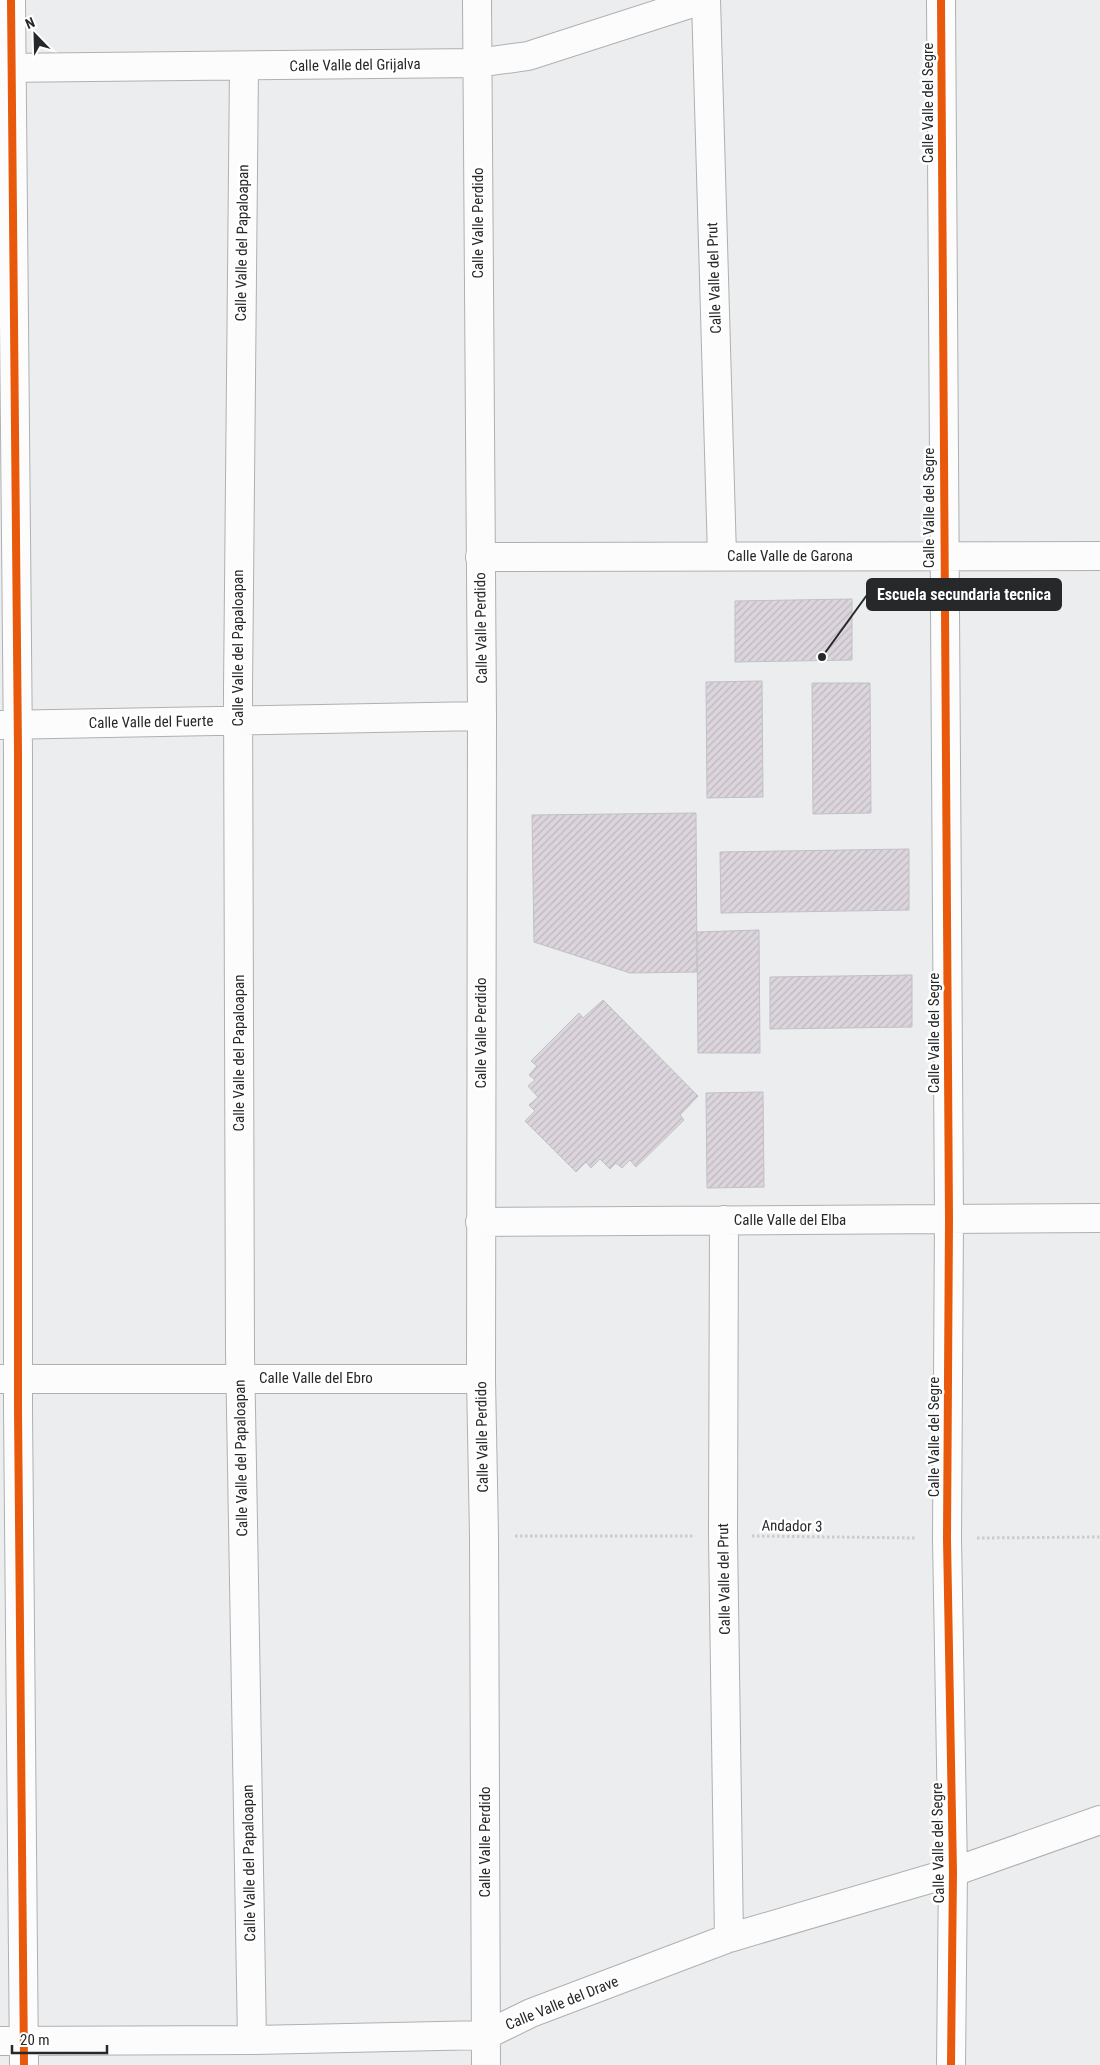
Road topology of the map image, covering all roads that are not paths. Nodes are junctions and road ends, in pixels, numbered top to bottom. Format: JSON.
{"nodes":[{"id":1,"x":11,"y":0,"type":"edge"},
{"id":2,"x":477,"y":0,"type":"edge"},
{"id":3,"x":702,"y":0,"type":"edge"},
{"id":4,"x":706,"y":0,"type":"edge"},
{"id":5,"x":941,"y":0,"type":"edge"},
{"id":6,"x":477,"y":63,"type":"junction"},
{"id":7,"x":244,"y":67,"type":"junction"},
{"id":8,"x":5,"y":68,"type":"edge"},
{"id":9,"x":722,"y":556,"type":"junction"},
{"id":10,"x":943,"y":556,"type":"junction"},
{"id":11,"x":1100,"y":556,"type":"edge"},
{"id":12,"x":480,"y":557,"type":"junction"},
{"id":13,"x":482,"y":716,"type":"junction"},
{"id":14,"x":238,"y":720,"type":"junction"},
{"id":15,"x":9,"y":725,"type":"edge"},
{"id":16,"x":1100,"y":1218,"type":"edge"},
{"id":17,"x":949,"y":1219,"type":"junction"},
{"id":18,"x":724,"y":1220,"type":"junction"},
{"id":19,"x":480,"y":1222,"type":"junction"},
{"id":20,"x":240,"y":1378,"type":"junction"},
{"id":21,"x":9,"y":1379,"type":"edge"},
{"id":22,"x":481,"y":1379,"type":"junction"},
{"id":23,"x":1100,"y":1820,"type":"edge"},
{"id":24,"x":953,"y":1872,"type":"junction"},
{"id":25,"x":729,"y":1938,"type":"junction"},
{"id":26,"x":486,"y":2034,"type":"junction"},
{"id":27,"x":252,"y":2040,"type":"junction"},
{"id":28,"x":16,"y":2049,"type":"edge"},
{"id":29,"x":486,"y":2065,"type":"edge"},
{"id":30,"x":951,"y":2065,"type":"edge"}],
"edges":[{"from":1,"to":8,"type":"street"},
{"from":2,"to":6,"type":"street","name":"Calle Valle Perdido"},
{"from":3,"to":6,"type":"street","name":"Calle Valle del Grijalva"},
{"from":4,"to":9,"type":"street","name":"Calle Valle del Prut"},
{"from":5,"to":10,"type":"street","name":"Calle Valle del Segre"},
{"from":6,"to":7,"type":"street","name":"Calle Valle del Grijalva"},
{"from":6,"to":12,"type":"street","name":"Calle Valle Perdido"},
{"from":7,"to":8,"type":"street","name":"Calle Valle del Grijalva"},
{"from":7,"to":14,"type":"street","name":"Calle Valle del Papaloapan"},
{"from":8,"to":15,"type":"street"},
{"from":9,"to":10,"type":"street","name":"Calle Valle de Garona"},
{"from":9,"to":12,"type":"street","name":"Calle Valle de Garona"},
{"from":10,"to":11,"type":"street","name":"Calle Valle de Garona"},
{"from":10,"to":17,"type":"street","name":"Calle Valle del Segre"},
{"from":12,"to":13,"type":"street","name":"Calle Valle Perdido"},
{"from":13,"to":14,"type":"street","name":"Calle Valle del Fuerte"},
{"from":13,"to":19,"type":"street","name":"Calle Valle Perdido"},
{"from":14,"to":15,"type":"street","name":"Calle Valle del Fuerte"},
{"from":14,"to":20,"type":"street","name":"Calle Valle del Papaloapan"},
{"from":15,"to":21,"type":"street"},
{"from":16,"to":17,"type":"street","name":"Calle Valle del Elba"},
{"from":17,"to":18,"type":"street","name":"Calle Valle del Elba"},
{"from":17,"to":24,"type":"street","name":"Calle Valle del Segre"},
{"from":18,"to":19,"type":"street","name":"Calle Valle del Elba"},
{"from":18,"to":25,"type":"street","name":"Calle Valle del Prut"},
{"from":19,"to":22,"type":"street","name":"Calle Valle Perdido"},
{"from":20,"to":21,"type":"street","name":"Calle Valle del Ebro"},
{"from":20,"to":22,"type":"street","name":"Calle Valle del Ebro"},
{"from":20,"to":27,"type":"street","name":"Calle Valle del Papaloapan"},
{"from":21,"to":28,"type":"street"},
{"from":22,"to":26,"type":"street","name":"Calle Valle Perdido"},
{"from":23,"to":24,"type":"street","name":"Calle Valle del Drave"},
{"from":24,"to":25,"type":"street","name":"Calle Valle del Drave"},
{"from":24,"to":30,"type":"street","name":"Calle Valle del Segre"},
{"from":25,"to":26,"type":"street","name":"Calle Valle del Drave"},
{"from":26,"to":27,"type":"street","name":"Calle Valle del Drave"},
{"from":26,"to":29,"type":"street","name":"Calle Valle Perdido"},
{"from":27,"to":28,"type":"street","name":"Calle Valle del Drave"}]}
